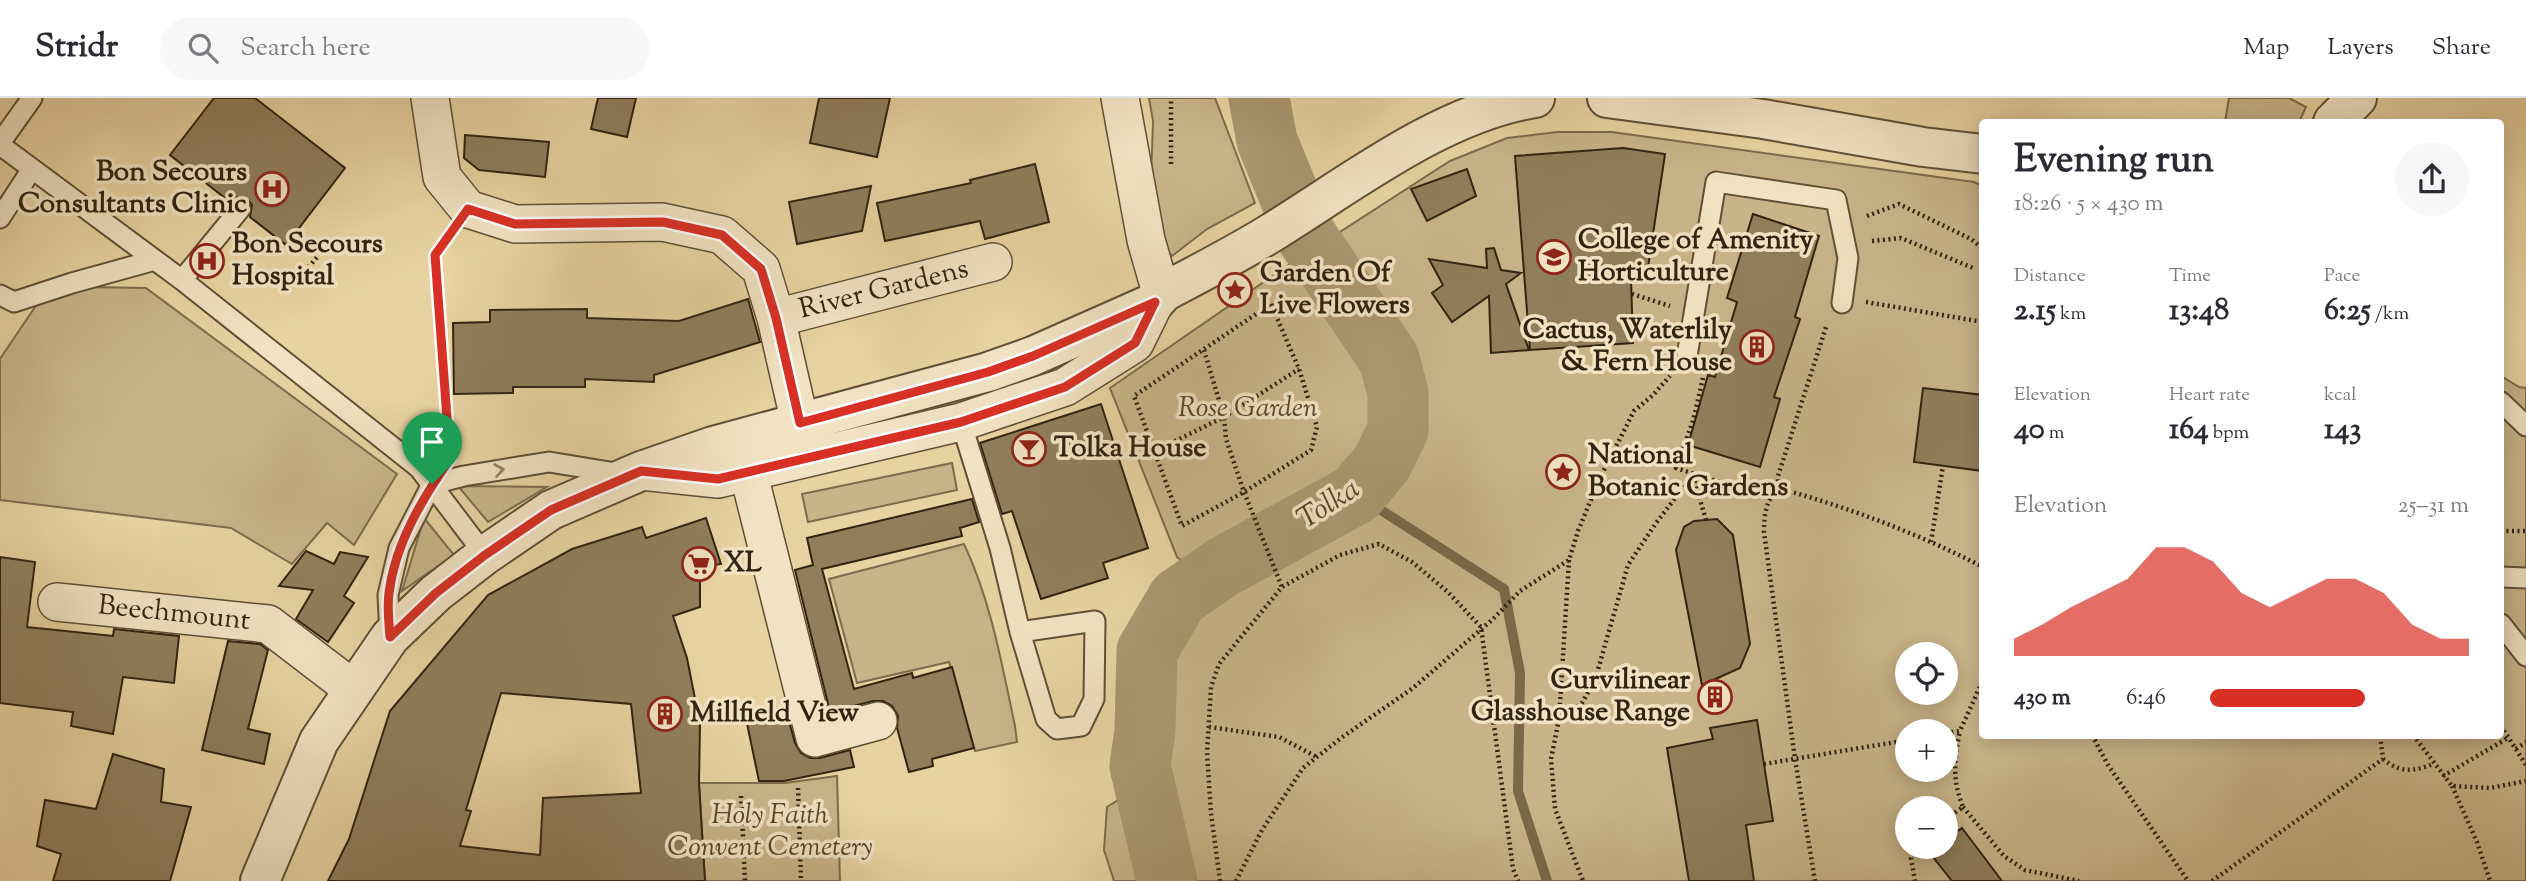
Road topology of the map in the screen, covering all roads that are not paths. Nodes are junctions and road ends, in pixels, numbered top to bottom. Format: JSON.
{"nodes":[{"id":1,"x":32,"y":98,"type":"edge"},
{"id":2,"x":430,"y":98,"type":"edge"},
{"id":3,"x":1120,"y":98,"type":"edge"},
{"id":4,"x":1535,"y":98,"type":"edge"},
{"id":5,"x":1606,"y":98,"type":"edge"},
{"id":6,"x":2357,"y":98,"type":"edge"},
{"id":7,"x":2336,"y":119,"type":"edge"},
{"id":8,"x":0,"y":144,"type":"edge"},
{"id":9,"x":1979,"y":154,"type":"edge"},
{"id":10,"x":32,"y":169,"type":"junction"},
{"id":11,"x":240,"y":209,"type":"dead end"},
{"id":12,"x":0,"y":218,"type":"edge"},
{"id":13,"x":155,"y":260,"type":"junction"},
{"id":14,"x":993,"y":262,"type":"dead end"},
{"id":15,"x":182,"y":280,"type":"junction"},
{"id":16,"x":0,"y":295,"type":"edge"},
{"id":17,"x":1159,"y":297,"type":"junction"},
{"id":18,"x":1842,"y":303,"type":"road end"},
{"id":19,"x":776,"y":318,"type":"junction"},
{"id":20,"x":1687,"y":356,"type":"road end"},
{"id":21,"x":2504,"y":405,"type":"edge"},
{"id":22,"x":961,"y":422,"type":"junction"},
{"id":23,"x":800,"y":423,"type":"junction"},
{"id":24,"x":2526,"y":426,"type":"edge"},
{"id":25,"x":748,"y":471,"type":"junction"},
{"id":26,"x":636,"y":473,"type":"junction"},
{"id":27,"x":432,"y":484,"type":"junction"},
{"id":28,"x":485,"y":555,"type":"junction"},
{"id":29,"x":2504,"y":578,"type":"edge"},
{"id":30,"x":2526,"y":578,"type":"edge"},
{"id":31,"x":57,"y":603,"type":"dead end"},
{"id":32,"x":2504,"y":628,"type":"edge"},
{"id":33,"x":1020,"y":632,"type":"junction"},
{"id":34,"x":390,"y":637,"type":"junction"},
{"id":35,"x":2526,"y":656,"type":"edge"},
{"id":36,"x":353,"y":689,"type":"junction"},
{"id":37,"x":878,"y":721,"type":"dead end"},
{"id":38,"x":260,"y":881,"type":"edge"}],
"edges":[{"from":1,"to":8,"type":"lane"},
{"from":2,"to":19,"type":"street","name":"River Gardens"},
{"from":3,"to":17,"type":"street"},
{"from":4,"to":17,"type":"street"},
{"from":5,"to":9,"type":"street"},
{"from":6,"to":7,"type":"street"},
{"from":8,"to":10,"type":"lane"},
{"from":10,"to":12,"type":"lane"},
{"from":10,"to":13,"type":"lane"},
{"from":11,"to":15,"type":"lane"},
{"from":13,"to":15,"type":"lane"},
{"from":13,"to":16,"type":"lane"},
{"from":14,"to":19,"type":"street","name":"River Gardens"},
{"from":15,"to":27,"type":"lane"},
{"from":17,"to":22,"type":"street"},
{"from":17,"to":23,"type":"street"},
{"from":18,"to":20,"type":"lane"},
{"from":19,"to":23,"type":"street","name":"River Gardens"},
{"from":21,"to":24,"type":"lane"},
{"from":22,"to":25,"type":"street"},
{"from":22,"to":33,"type":"lane"},
{"from":23,"to":26,"type":"street"},
{"from":25,"to":26,"type":"street"},
{"from":25,"to":37,"type":"street"},
{"from":27,"to":26,"type":"lane","one_way":true},
{"from":26,"to":28,"type":"street"},
{"from":27,"to":28,"type":"lane"},
{"from":27,"to":34,"type":"lane"},
{"from":28,"to":34,"type":"street"},
{"from":29,"to":30,"type":"lane"},
{"from":31,"to":36,"type":"street","name":"Beechmount"},
{"from":32,"to":35,"type":"lane"},
{"from":33,"to":33,"type":"lane"},
{"from":34,"to":36,"type":"street"},
{"from":36,"to":38,"type":"street"}]}
